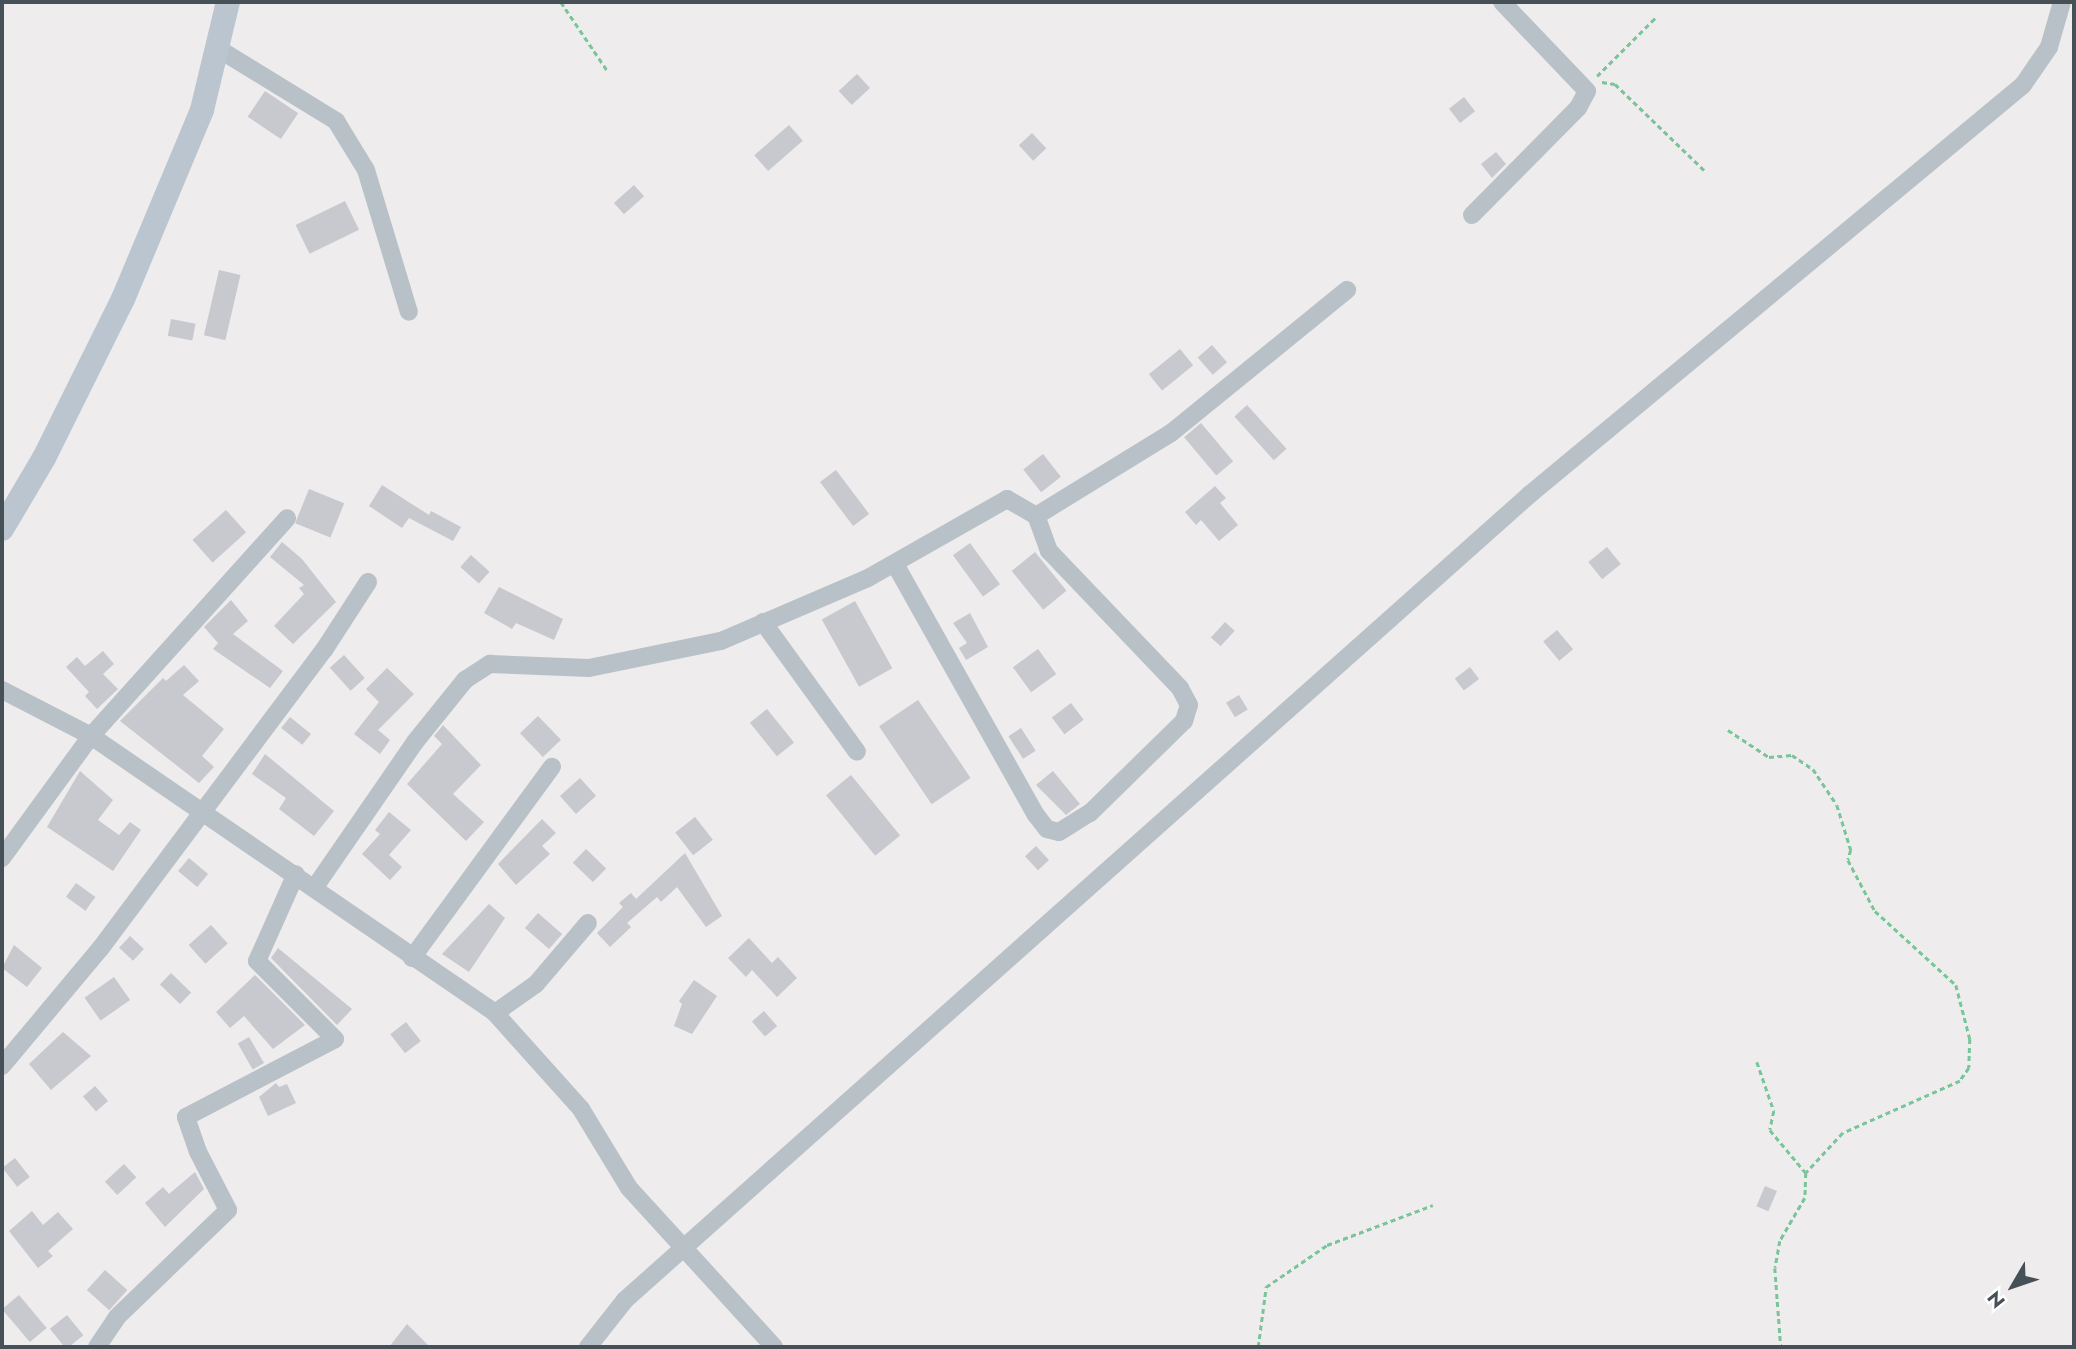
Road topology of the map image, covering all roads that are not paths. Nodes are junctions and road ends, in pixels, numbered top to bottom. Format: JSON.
{"nodes":[{"id":1,"x":228,"y":2,"type":"edge"},
{"id":2,"x":1502,"y":2,"type":"edge"},
{"id":3,"x":2062,"y":2,"type":"edge"},
{"id":4,"x":217,"y":48,"type":"junction"},
{"id":5,"x":1472,"y":215,"type":"dead end"},
{"id":6,"x":1347,"y":290,"type":"dead end"},
{"id":7,"x":409,"y":312,"type":"dead end"},
{"id":8,"x":1036,"y":516,"type":"junction"},
{"id":9,"x":287,"y":518,"type":"dead end"},
{"id":10,"x":2,"y":529,"type":"edge"},
{"id":11,"x":895,"y":564,"type":"junction"},
{"id":12,"x":368,"y":582,"type":"dead end"},
{"id":13,"x":763,"y":622,"type":"junction"},
{"id":14,"x":2,"y":690,"type":"edge"},
{"id":15,"x":92,"y":736,"type":"junction"},
{"id":16,"x":857,"y":752,"type":"dead end"},
{"id":17,"x":552,"y":767,"type":"dead end"},
{"id":18,"x":205,"y":810,"type":"junction"},
{"id":19,"x":2,"y":858,"type":"edge"},
{"id":20,"x":296,"y":874,"type":"junction"},
{"id":21,"x":315,"y":887,"type":"junction"},
{"id":22,"x":588,"y":923,"type":"dead end"},
{"id":23,"x":412,"y":958,"type":"junction"},
{"id":24,"x":495,"y":1013,"type":"junction"},
{"id":25,"x":2,"y":1066,"type":"edge"},
{"id":26,"x":682,"y":1250,"type":"junction"},
{"id":27,"x":97,"y":1347,"type":"edge"},
{"id":28,"x":588,"y":1347,"type":"edge"},
{"id":29,"x":774,"y":1347,"type":"edge"}],
"edges":[{"from":1,"to":4,"type":"main road"},
{"from":2,"to":5,"type":"street"},
{"from":3,"to":26,"type":"street"},
{"from":4,"to":7,"type":"street"},
{"from":4,"to":10,"type":"main road"},
{"from":6,"to":8,"type":"street"},
{"from":8,"to":11,"type":"street"},
{"from":8,"to":11,"type":"street"},
{"from":9,"to":15,"type":"street"},
{"from":11,"to":13,"type":"street"},
{"from":12,"to":18,"type":"street"},
{"from":13,"to":16,"type":"street"},
{"from":13,"to":21,"type":"street"},
{"from":14,"to":15,"type":"street"},
{"from":15,"to":18,"type":"street"},
{"from":15,"to":19,"type":"street"},
{"from":17,"to":23,"type":"street"},
{"from":18,"to":20,"type":"street"},
{"from":18,"to":25,"type":"street"},
{"from":20,"to":21,"type":"street"},
{"from":20,"to":27,"type":"street"},
{"from":21,"to":23,"type":"street"},
{"from":22,"to":24,"type":"street"},
{"from":23,"to":24,"type":"street"},
{"from":24,"to":26,"type":"street"},
{"from":26,"to":28,"type":"street"},
{"from":26,"to":29,"type":"street"}]}
